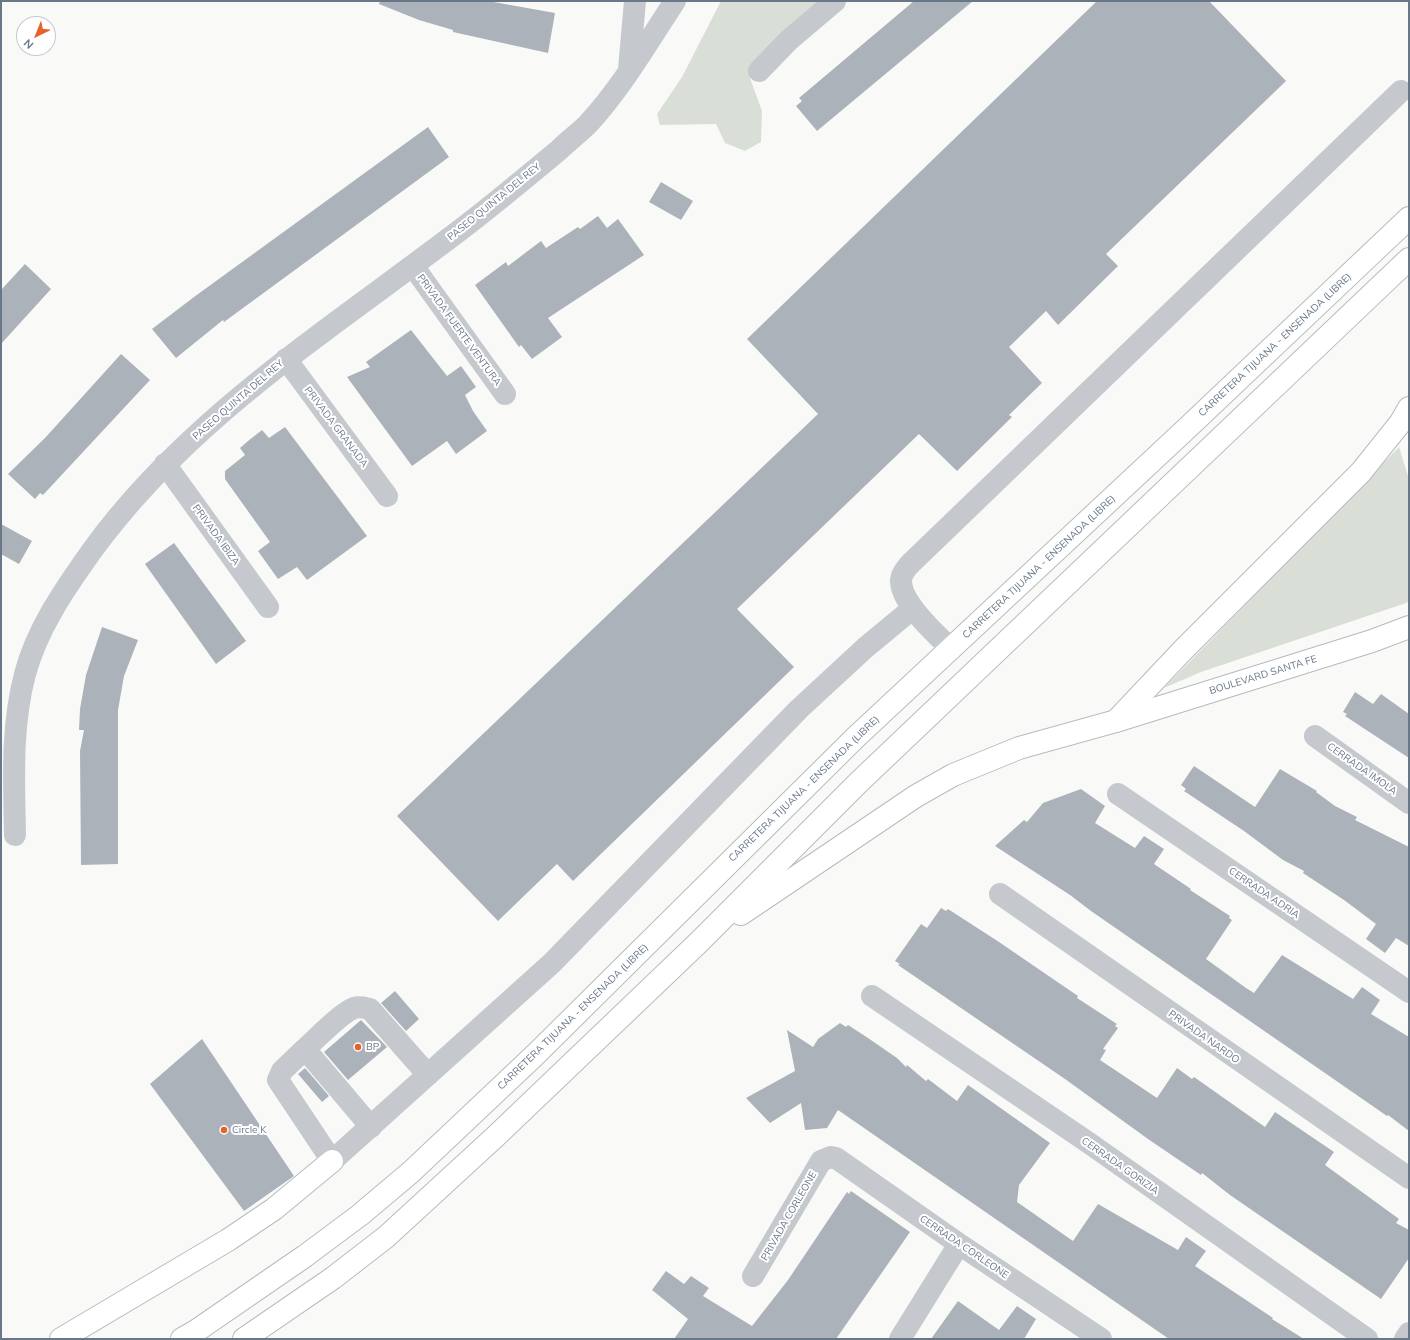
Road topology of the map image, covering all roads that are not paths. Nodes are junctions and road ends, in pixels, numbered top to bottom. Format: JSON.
{"nodes":[{"id":1,"x":635,"y":1,"type":"edge"},
{"id":2,"x":675,"y":1,"type":"edge"},
{"id":3,"x":835,"y":1,"type":"edge"},
{"id":4,"x":629,"y":70,"type":"junction"},
{"id":5,"x":759,"y":71,"type":"dead end"},
{"id":6,"x":1401,"y":91,"type":"dead end"},
{"id":7,"x":1409,"y":218,"type":"edge"},
{"id":8,"x":1409,"y":259,"type":"edge"},
{"id":9,"x":413,"y":266,"type":"junction"},
{"id":10,"x":286,"y":359,"type":"junction"},
{"id":11,"x":505,"y":394,"type":"dead end"},
{"id":12,"x":1409,"y":408,"type":"edge"},
{"id":13,"x":165,"y":464,"type":"junction"},
{"id":14,"x":387,"y":496,"type":"dead end"},
{"id":15,"x":268,"y":607,"type":"dead end"},
{"id":16,"x":912,"y":609,"type":"junction"},
{"id":17,"x":1409,"y":628,"type":"edge"},
{"id":18,"x":951,"y":649,"type":"junction"},
{"id":19,"x":1116,"y":721,"type":"junction"},
{"id":20,"x":1315,"y":736,"type":"dead end"},
{"id":21,"x":1118,"y":794,"type":"dead end"},
{"id":22,"x":1409,"y":803,"type":"edge"},
{"id":23,"x":15,"y":835,"type":"dead end"},
{"id":24,"x":1000,"y":894,"type":"dead end"},
{"id":25,"x":698,"y":943,"type":"junction"},
{"id":26,"x":1409,"y":992,"type":"edge"},
{"id":27,"x":872,"y":996,"type":"dead end"},
{"id":28,"x":305,"y":1048,"type":"junction"},
{"id":29,"x":428,"y":1075,"type":"junction"},
{"id":30,"x":371,"y":1127,"type":"junction"},
{"id":31,"x":826,"y":1157,"type":"joint"},
{"id":32,"x":332,"y":1161,"type":"junction"},
{"id":33,"x":1409,"y":1178,"type":"edge"},
{"id":34,"x":959,"y":1244,"type":"junction"},
{"id":35,"x":753,"y":1276,"type":"dead end"},
{"id":36,"x":1409,"y":1332,"type":"edge"},
{"id":37,"x":1092,"y":1336,"type":"edge"},
{"id":38,"x":61,"y":1339,"type":"edge"},
{"id":39,"x":182,"y":1339,"type":"edge"},
{"id":40,"x":244,"y":1339,"type":"edge"},
{"id":41,"x":900,"y":1339,"type":"edge"},
{"id":42,"x":1367,"y":1339,"type":"edge"},
{"id":43,"x":1405,"y":1339,"type":"edge"}],
"edges":[{"from":1,"to":4,"type":"street"},
{"from":2,"to":4,"type":"street","name":"PASEO QUINTA DEL REY"},
{"from":3,"to":5,"type":"street"},
{"from":4,"to":9,"type":"street","name":"PASEO QUINTA DEL REY"},
{"from":6,"to":16,"type":"street"},
{"from":7,"to":18,"type":"main road","name":"CARRETERA TIJUANA - ENSENADA (LIBRE)"},
{"from":8,"to":25,"type":"main road"},
{"from":9,"to":10,"type":"street","name":"PASEO QUINTA DEL REY"},
{"from":9,"to":11,"type":"street","name":"PRIVADA FUERTE VENTURA"},
{"from":10,"to":13,"type":"street","name":"PASEO QUINTA DEL REY"},
{"from":10,"to":14,"type":"street","name":"PRIVADA GRANADA"},
{"from":12,"to":19,"type":"main road"},
{"from":13,"to":15,"type":"street","name":"PRIVADA IBIZA"},
{"from":13,"to":23,"type":"street","name":"PASEO QUINTA DEL REY"},
{"from":16,"to":18,"type":"street"},
{"from":16,"to":29,"type":"street"},
{"from":17,"to":19,"type":"main road","name":"BOULEVARD SANTA FE"},
{"from":18,"to":39,"type":"main road","name":"CARRETERA TIJUANA - ENSENADA (LIBRE)"},
{"from":19,"to":25,"type":"main road","name":"BOULEVARD SANTA FE"},
{"from":20,"to":22,"type":"street","name":"CERRADA IMOLA"},
{"from":21,"to":26,"type":"street","name":"CERRADA ADRIA"},
{"from":24,"to":33,"type":"street","name":"PRIVADA NARDO"},
{"from":25,"to":40,"type":"main road"},
{"from":27,"to":42,"type":"street","name":"CERRADA GORIZIA"},
{"from":28,"to":29,"type":"street"},
{"from":28,"to":30,"type":"street"},
{"from":28,"to":32,"type":"street"},
{"from":29,"to":30,"type":"street"},
{"from":30,"to":32,"type":"street"},
{"from":31,"to":34,"type":"street","name":"CERRADA CORLEONE"},
{"from":31,"to":35,"type":"street","name":"PRIVADA CORLEONE"},
{"from":32,"to":38,"type":"main road"},
{"from":34,"to":37,"type":"street","name":"CERRADA CORLEONE"},
{"from":34,"to":41,"type":"street"},
{"from":36,"to":43,"type":"street"}]}
